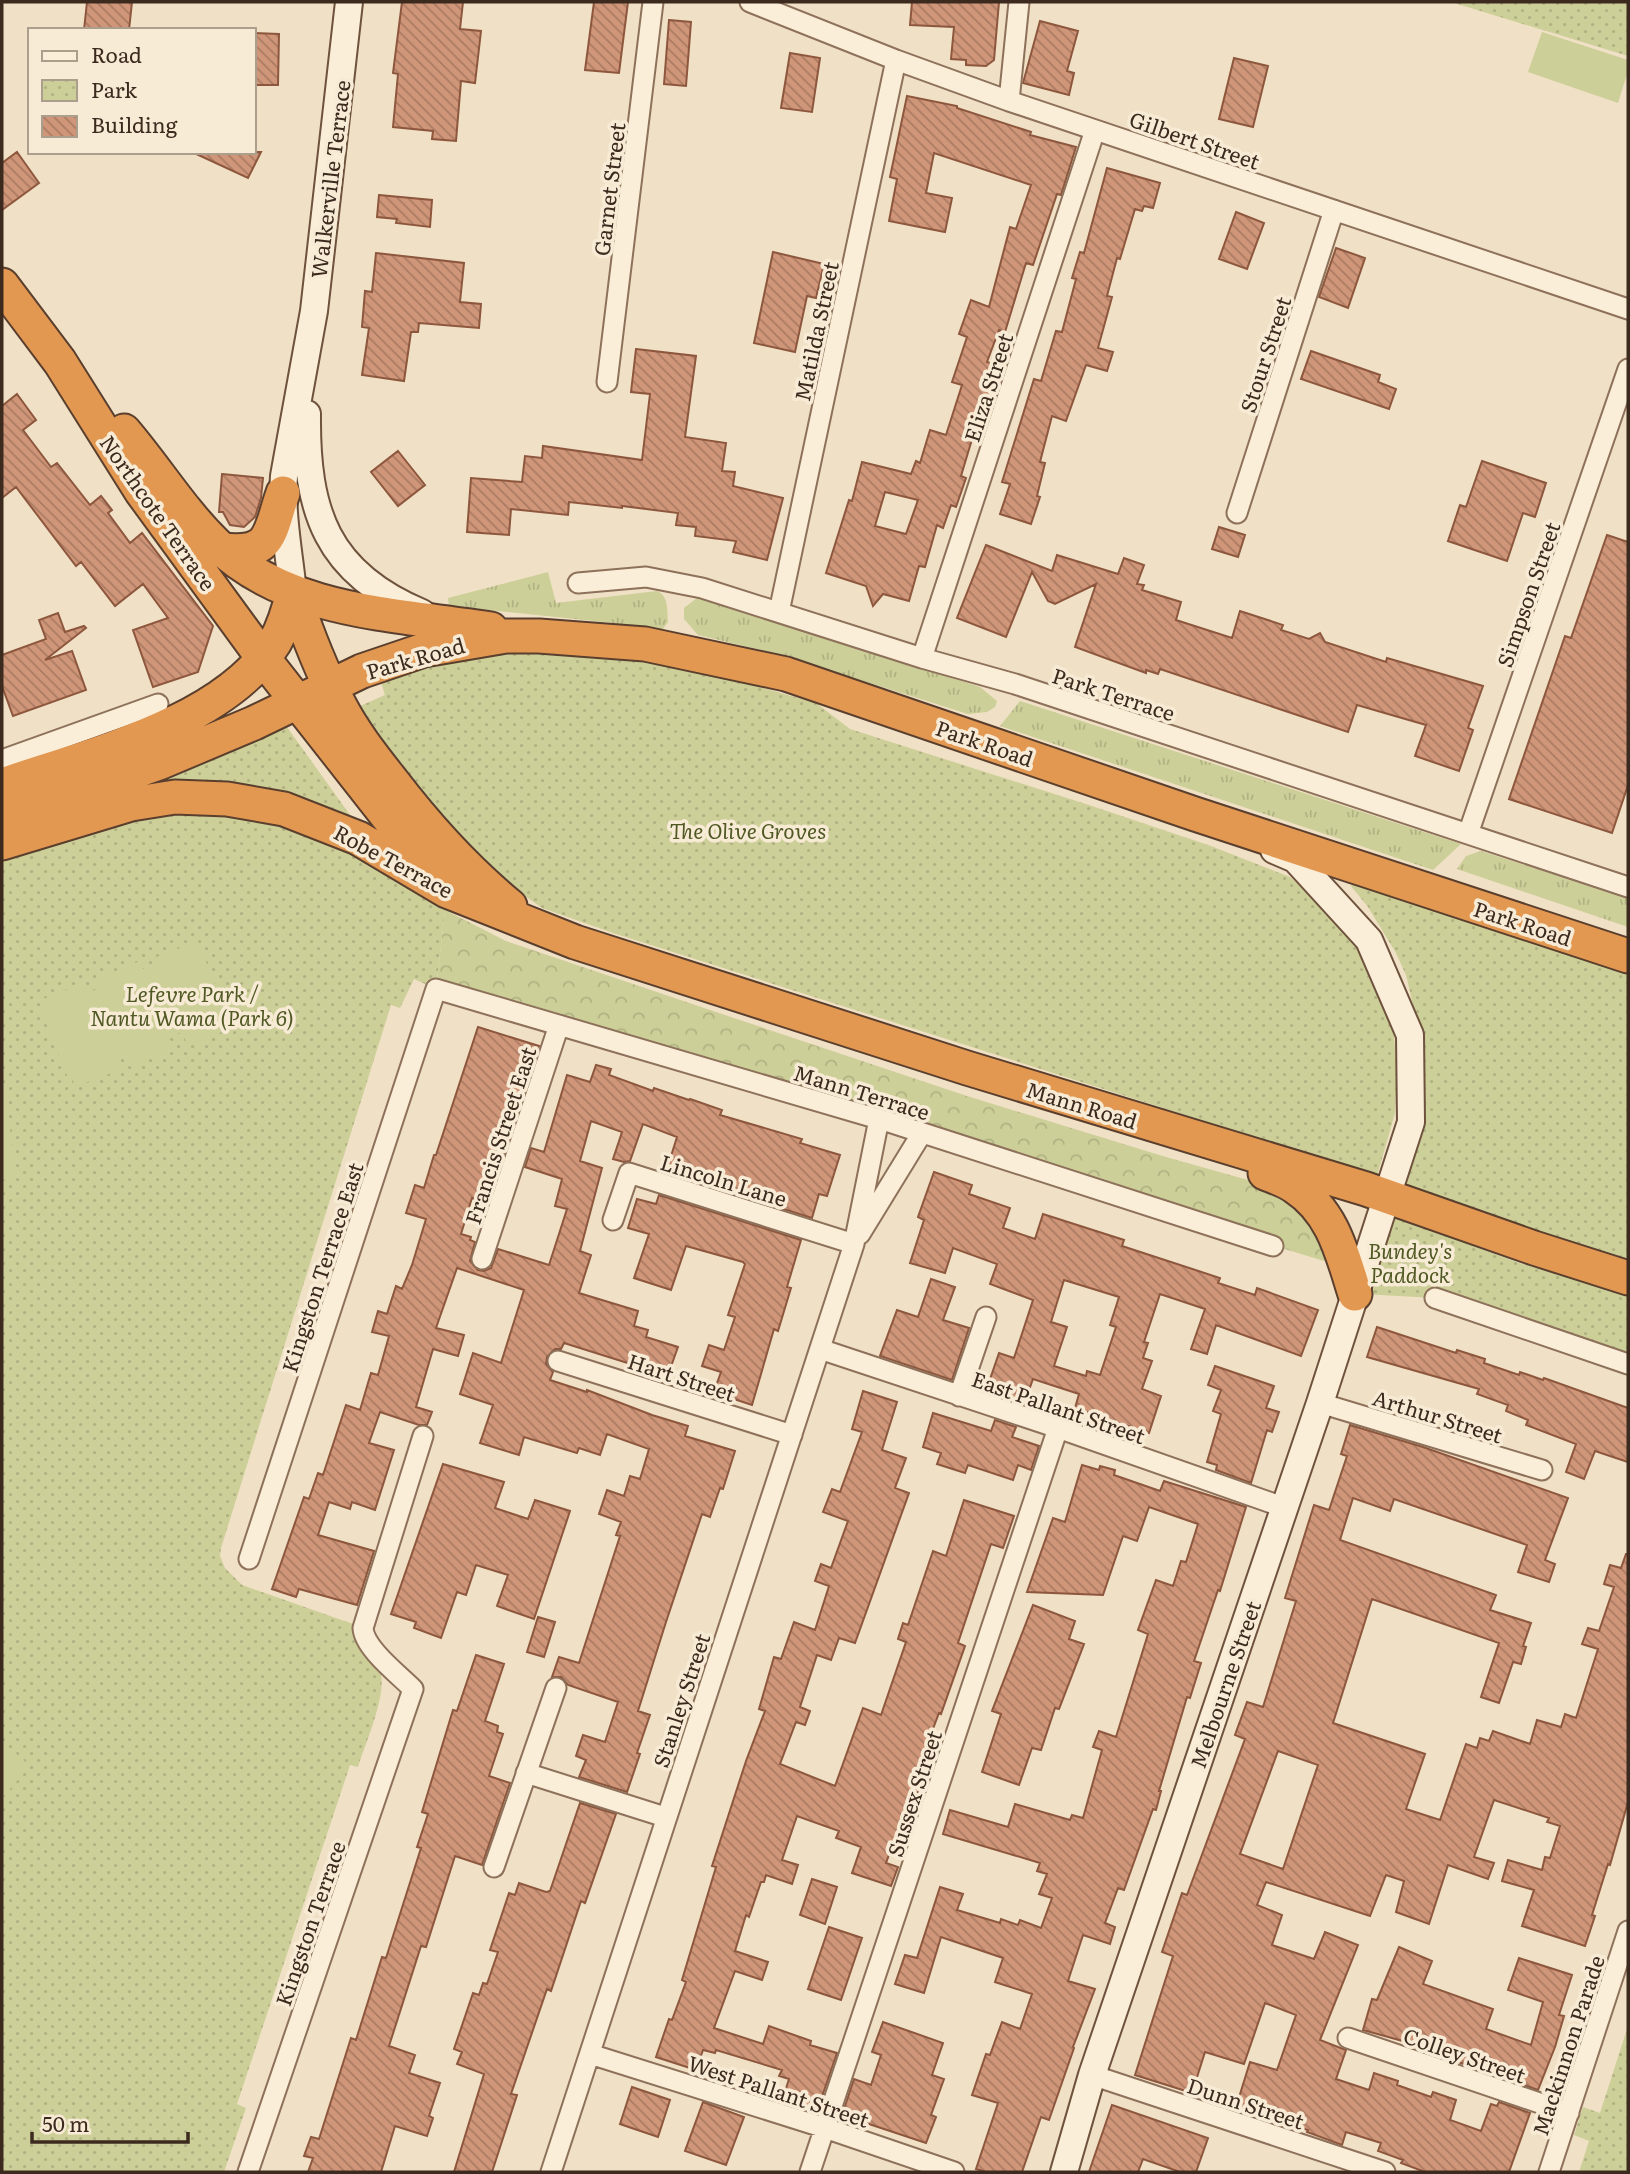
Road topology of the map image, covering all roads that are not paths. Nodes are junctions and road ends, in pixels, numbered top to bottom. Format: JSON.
{"nodes":[{"id":1,"x":349,"y":2,"type":"edge"},
{"id":2,"x":653,"y":2,"type":"edge"},
{"id":3,"x":750,"y":2,"type":"edge"},
{"id":4,"x":1019,"y":2,"type":"edge"},
{"id":5,"x":896,"y":60,"type":"junction"},
{"id":6,"x":1009,"y":101,"type":"junction"},
{"id":7,"x":1096,"y":130,"type":"junction"},
{"id":8,"x":1334,"y":210,"type":"junction"},
{"id":9,"x":2,"y":285,"type":"edge"},
{"id":10,"x":1628,"y":309,"type":"edge"},
{"id":11,"x":307,"y":357,"type":"junction"},
{"id":12,"x":61,"y":362,"type":"junction"},
{"id":13,"x":1628,"y":369,"type":"edge"},
{"id":14,"x":607,"y":382,"type":"dead end"},
{"id":15,"x":283,"y":493,"type":"junction"},
{"id":16,"x":1237,"y":513,"type":"dead end"},
{"id":17,"x":223,"y":551,"type":"junction"},
{"id":18,"x":578,"y":583,"type":"dead end"},
{"id":19,"x":293,"y":592,"type":"junction"},
{"id":20,"x":779,"y":612,"type":"junction"},
{"id":21,"x":440,"y":621,"type":"junction"},
{"id":22,"x":539,"y":636,"type":"junction"},
{"id":23,"x":263,"y":658,"type":"junction"},
{"id":24,"x":922,"y":658,"type":"junction"},
{"id":25,"x":330,"y":686,"type":"junction"},
{"id":26,"x":299,"y":702,"type":"junction"},
{"id":27,"x":158,"y":704,"type":"dead end"},
{"id":28,"x":2,"y":760,"type":"edge"},
{"id":29,"x":2,"y":785,"type":"edge"},
{"id":30,"x":2,"y":814,"type":"edge"},
{"id":31,"x":1195,"y":814,"type":"junction"},
{"id":32,"x":1468,"y":834,"type":"junction"},
{"id":33,"x":2,"y":843,"type":"edge"},
{"id":34,"x":1628,"y":887,"type":"edge"},
{"id":35,"x":538,"y":927,"type":"junction"},
{"id":36,"x":1628,"y":956,"type":"edge"},
{"id":37,"x":436,"y":989,"type":"joint"},
{"id":38,"x":559,"y":1025,"type":"junction"},
{"id":39,"x":878,"y":1119,"type":"junction"},
{"id":40,"x":1172,"y":1131,"type":"junction"},
{"id":41,"x":922,"y":1133,"type":"junction"},
{"id":42,"x":1387,"y":1195,"type":"junction"},
{"id":43,"x":612,"y":1220,"type":"dead end"},
{"id":44,"x":854,"y":1244,"type":"junction"},
{"id":45,"x":1273,"y":1246,"type":"dead end"},
{"id":46,"x":482,"y":1259,"type":"dead end"},
{"id":47,"x":1628,"y":1278,"type":"edge"},
{"id":48,"x":1355,"y":1294,"type":"junction"},
{"id":49,"x":1435,"y":1298,"type":"dead end"},
{"id":50,"x":986,"y":1317,"type":"dead end"},
{"id":51,"x":820,"y":1349,"type":"junction"},
{"id":52,"x":558,"y":1361,"type":"dead end"},
{"id":53,"x":1628,"y":1364,"type":"edge"},
{"id":54,"x":959,"y":1396,"type":"junction"},
{"id":55,"x":1320,"y":1403,"type":"junction"},
{"id":56,"x":1058,"y":1428,"type":"junction"},
{"id":57,"x":792,"y":1435,"type":"junction"},
{"id":58,"x":424,"y":1436,"type":"dead end"},
{"id":59,"x":1542,"y":1470,"type":"dead end"},
{"id":60,"x":1283,"y":1507,"type":"junction"},
{"id":61,"x":249,"y":1559,"type":"dead end"},
{"id":62,"x":556,"y":1688,"type":"dead end"},
{"id":63,"x":526,"y":1773,"type":"junction"},
{"id":64,"x":665,"y":1817,"type":"junction"},
{"id":65,"x":494,"y":1867,"type":"dead end"},
{"id":66,"x":1628,"y":1931,"type":"edge"},
{"id":67,"x":1348,"y":2038,"type":"dead end"},
{"id":68,"x":590,"y":2054,"type":"junction"},
{"id":69,"x":1092,"y":2075,"type":"junction"},
{"id":70,"x":1569,"y":2113,"type":"junction"},
{"id":71,"x":825,"y":2127,"type":"junction"},
{"id":72,"x":248,"y":2172,"type":"edge"},
{"id":73,"x":551,"y":2172,"type":"edge"},
{"id":74,"x":810,"y":2172,"type":"edge"},
{"id":75,"x":954,"y":2172,"type":"edge"},
{"id":76,"x":1064,"y":2172,"type":"edge"},
{"id":77,"x":1385,"y":2172,"type":"edge"},
{"id":78,"x":1549,"y":2172,"type":"edge"}],
"edges":[{"from":1,"to":11,"type":"main road","name":"Walkerville Terrace"},
{"from":2,"to":14,"type":"street","name":"Garnet Street"},
{"from":3,"to":5,"type":"street","name":"Gilbert Street"},
{"from":4,"to":6,"type":"street"},
{"from":5,"to":6,"type":"street","name":"Gilbert Street"},
{"from":5,"to":20,"type":"street","name":"Matilda Street"},
{"from":6,"to":7,"type":"street","name":"Gilbert Street"},
{"from":7,"to":8,"type":"street","name":"Gilbert Street"},
{"from":7,"to":24,"type":"street","name":"Eliza Street"},
{"from":8,"to":10,"type":"street","name":"Gilbert Street"},
{"from":8,"to":16,"type":"street","name":"Stour Street"},
{"from":9,"to":12,"type":"highway","name":"Northcote Terrace"},
{"from":11,"to":15,"type":"main road","name":"Walkerville Terrace"},
{"from":11,"to":21,"type":"main road","name":"Walkerville Terrace"},
{"from":12,"to":17,"type":"highway","name":"Northcote Terrace"},
{"from":12,"to":23,"type":"highway","name":"Northcote Terrace"},
{"from":13,"to":32,"type":"street","name":"Simpson Street"},
{"from":15,"to":17,"type":"highway"},
{"from":15,"to":19,"type":"main road","name":"Walkerville Terrace"},
{"from":17,"to":19,"type":"highway","name":"Northcote Terrace"},
{"from":18,"to":20,"type":"street","name":"Park Terrace"},
{"from":19,"to":21,"type":"highway","name":"Northcote Terrace"},
{"from":19,"to":23,"type":"highway"},
{"from":19,"to":25,"type":"highway"},
{"from":20,"to":24,"type":"street","name":"Park Terrace"},
{"from":21,"to":22,"type":"highway","name":"Northcote Terrace"},
{"from":22,"to":25,"type":"highway","name":"Park Road"},
{"from":22,"to":31,"type":"highway","name":"Park Road"},
{"from":23,"to":26,"type":"highway","name":"Northcote Terrace"},
{"from":23,"to":29,"type":"highway"},
{"from":24,"to":32,"type":"street","name":"Park Terrace"},
{"from":25,"to":26,"type":"highway","name":"Park Road"},
{"from":25,"to":35,"type":"highway"},
{"from":26,"to":30,"type":"highway"},
{"from":26,"to":35,"type":"highway","name":"Northcote Terrace"},
{"from":27,"to":28,"type":"street"},
{"from":31,"to":36,"type":"highway","name":"Park Road"},
{"from":31,"to":42,"type":"main road","name":"Melbourne Street"},
{"from":32,"to":34,"type":"street","name":"Park Terrace"},
{"from":33,"to":35,"type":"highway","name":"Robe Terrace"},
{"from":35,"to":40,"type":"highway","name":"Mann Road"},
{"from":37,"to":38,"type":"street","name":"Mann Terrace"},
{"from":37,"to":61,"type":"street","name":"Kingston Terrace East"},
{"from":38,"to":39,"type":"street","name":"Mann Terrace"},
{"from":38,"to":46,"type":"street","name":"Francis Street East"},
{"from":39,"to":41,"type":"street","name":"Mann Terrace"},
{"from":39,"to":44,"type":"street","name":"Stanley Street"},
{"from":40,"to":42,"type":"highway","name":"Mann Road"},
{"from":40,"to":48,"type":"highway"},
{"from":41,"to":44,"type":"street","name":"Stanley Street"},
{"from":41,"to":45,"type":"street","name":"Mann Terrace"},
{"from":42,"to":47,"type":"highway","name":"Mann Road"},
{"from":42,"to":48,"type":"main road","name":"Melbourne Street"},
{"from":43,"to":44,"type":"street","name":"Lincoln Lane"},
{"from":44,"to":51,"type":"street","name":"Stanley Street"},
{"from":48,"to":55,"type":"main road","name":"Melbourne Street"},
{"from":49,"to":53,"type":"street"},
{"from":50,"to":54,"type":"street"},
{"from":51,"to":54,"type":"street","name":"East Pallant Street"},
{"from":51,"to":57,"type":"street","name":"Stanley Street"},
{"from":52,"to":57,"type":"street","name":"Hart Street"},
{"from":54,"to":56,"type":"street","name":"East Pallant Street"},
{"from":55,"to":59,"type":"street","name":"Arthur Street"},
{"from":55,"to":60,"type":"main road","name":"Melbourne Street"},
{"from":56,"to":60,"type":"street","name":"East Pallant Street"},
{"from":56,"to":71,"type":"street","name":"Sussex Street"},
{"from":57,"to":64,"type":"street","name":"Stanley Street"},
{"from":58,"to":72,"type":"street","name":"Kingston Terrace"},
{"from":60,"to":69,"type":"main road","name":"Melbourne Street"},
{"from":62,"to":63,"type":"street"},
{"from":63,"to":64,"type":"street"},
{"from":63,"to":65,"type":"street"},
{"from":64,"to":68,"type":"street","name":"Stanley Street"},
{"from":66,"to":70,"type":"street","name":"Mackinnon Parade"},
{"from":67,"to":70,"type":"street","name":"Colley Street"},
{"from":68,"to":71,"type":"street","name":"West Pallant Street"},
{"from":68,"to":73,"type":"street","name":"Stanley Street"},
{"from":69,"to":76,"type":"main road","name":"Melbourne Street"},
{"from":69,"to":77,"type":"street","name":"Dunn Street"},
{"from":70,"to":78,"type":"street","name":"Mackinnon Parade"},
{"from":71,"to":74,"type":"street","name":"Sussex Street"},
{"from":71,"to":75,"type":"street","name":"West Pallant Street"}]}
